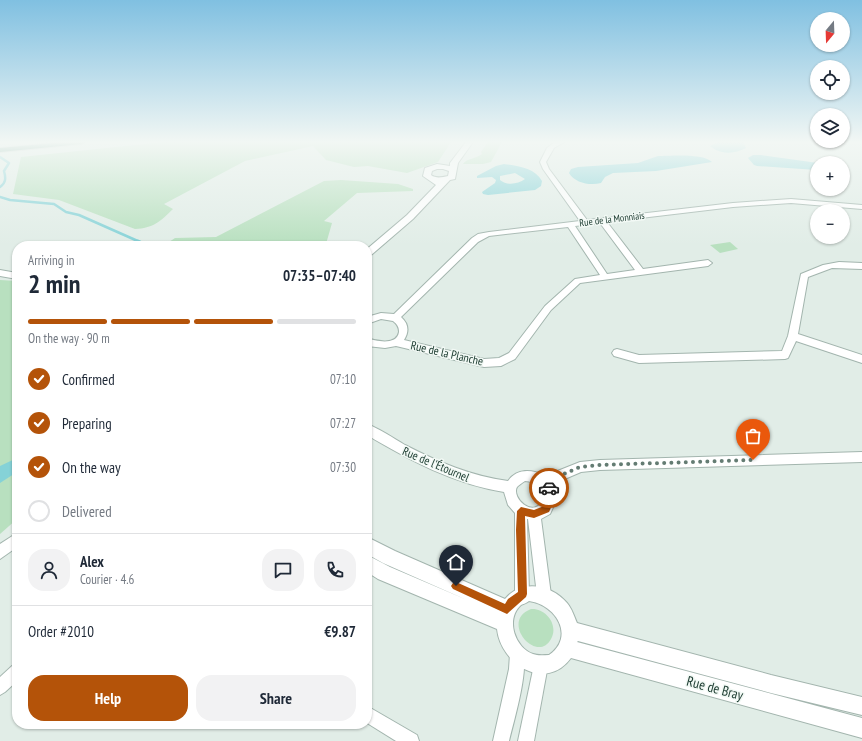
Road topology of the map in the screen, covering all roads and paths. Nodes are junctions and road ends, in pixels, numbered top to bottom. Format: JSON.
{"nodes":[{"id":1,"x":429,"y":177,"type":"edge"},
{"id":2,"x":450,"y":177,"type":"edge"},
{"id":3,"x":552,"y":177,"type":"edge"},
{"id":4,"x":431,"y":179,"type":"junction"},
{"id":5,"x":446,"y":180,"type":"junction"},
{"id":6,"x":437,"y":188,"type":"junction"},
{"id":7,"x":862,"y":207,"type":"edge"},
{"id":8,"x":602,"y":221,"type":"junction"},
{"id":9,"x":585,"y":222,"type":"junction"},
{"id":10,"x":570,"y":224,"type":"junction"},
{"id":11,"x":372,"y":250,"type":"edge"},
{"id":12,"x":708,"y":263,"type":"dead end"},
{"id":13,"x":862,"y":266,"type":"edge"},
{"id":14,"x":641,"y":272,"type":"junction"},
{"id":15,"x":0,"y":273,"type":"edge"},
{"id":16,"x":12,"y":275,"type":"edge"},
{"id":17,"x":605,"y":277,"type":"junction"},
{"id":18,"x":372,"y":318,"type":"edge"},
{"id":19,"x":395,"y":318,"type":"junction"},
{"id":20,"x":793,"y":336,"type":"junction"},
{"id":21,"x":396,"y":342,"type":"junction"},
{"id":22,"x":372,"y":344,"type":"edge"},
{"id":23,"x":617,"y":353,"type":"dead end"},
{"id":24,"x":862,"y":359,"type":"edge"},
{"id":25,"x":372,"y":432,"type":"edge"},
{"id":26,"x":862,"y":457,"type":"edge"},
{"id":27,"x":545,"y":482,"type":"junction"},
{"id":28,"x":510,"y":487,"type":"junction"},
{"id":29,"x":527,"y":512,"type":"junction"},
{"id":30,"x":12,"y":543,"type":"edge"},
{"id":31,"x":372,"y":548,"type":"edge"},
{"id":32,"x":0,"y":552,"type":"edge"},
{"id":33,"x":372,"y":566,"type":"edge"},
{"id":34,"x":522,"y":594,"type":"junction"},
{"id":35,"x":544,"y":595,"type":"junction"},
{"id":36,"x":506,"y":617,"type":"junction"},
{"id":37,"x":569,"y":639,"type":"junction"},
{"id":38,"x":516,"y":654,"type":"junction"},
{"id":39,"x":541,"y":665,"type":"junction"},
{"id":40,"x":12,"y":676,"type":"edge"},
{"id":41,"x":0,"y":688,"type":"edge"},
{"id":42,"x":862,"y":706,"type":"edge"},
{"id":43,"x":372,"y":717,"type":"edge"},
{"id":44,"x":862,"y":728,"type":"edge"},
{"id":45,"x":411,"y":741,"type":"edge"},
{"id":46,"x":501,"y":741,"type":"edge"},
{"id":47,"x":526,"y":741,"type":"edge"}],
"edges":[{"from":1,"to":4,"type":"street"},
{"from":2,"to":5,"type":"street"},
{"from":3,"to":9,"type":"street"},
{"from":4,"to":5,"type":"street"},
{"from":4,"to":6,"type":"street"},
{"from":5,"to":6,"type":"street"},
{"from":6,"to":11,"type":"street"},
{"from":7,"to":8,"type":"street","name":"Rue de la Monniais"},
{"from":8,"to":9,"type":"street","name":"Rue de la Monniais"},
{"from":8,"to":14,"type":"street"},
{"from":9,"to":10,"type":"street","name":"Rue de la Monniais"},
{"from":10,"to":17,"type":"street"},
{"from":10,"to":19,"type":"street","name":"Rue de la Monniais"},
{"from":12,"to":14,"type":"street","name":"Rue de la Planche"},
{"from":13,"to":20,"type":"street"},
{"from":14,"to":17,"type":"street","name":"Rue de la Planche"},
{"from":15,"to":16,"type":"street"},
{"from":17,"to":21,"type":"street","name":"Rue de la Planche"},
{"from":18,"to":19,"type":"street"},
{"from":19,"to":21,"type":"street"},
{"from":20,"to":23,"type":"street"},
{"from":20,"to":24,"type":"street"},
{"from":21,"to":22,"type":"street"},
{"from":25,"to":28,"type":"street","name":"Rue de l'Étournel"},
{"from":26,"to":27,"type":"street"},
{"from":27,"to":28,"type":"street"},
{"from":27,"to":29,"type":"street"},
{"from":28,"to":29,"type":"street"},
{"from":29,"to":34,"type":"street"},
{"from":29,"to":35,"type":"street"},
{"from":30,"to":32,"type":"street"},
{"from":31,"to":36,"type":"street"},
{"from":33,"to":36,"type":"street"},
{"from":34,"to":35,"type":"street"},
{"from":34,"to":36,"type":"street"},
{"from":35,"to":37,"type":"street"},
{"from":36,"to":38,"type":"street"},
{"from":37,"to":39,"type":"street"},
{"from":37,"to":42,"type":"street","name":"Rue de Bray"},
{"from":37,"to":44,"type":"street","name":"Rue de Bray"},
{"from":38,"to":39,"type":"street"},
{"from":38,"to":46,"type":"street"},
{"from":39,"to":47,"type":"street"},
{"from":40,"to":41,"type":"street"},
{"from":43,"to":45,"type":"street"}]}
